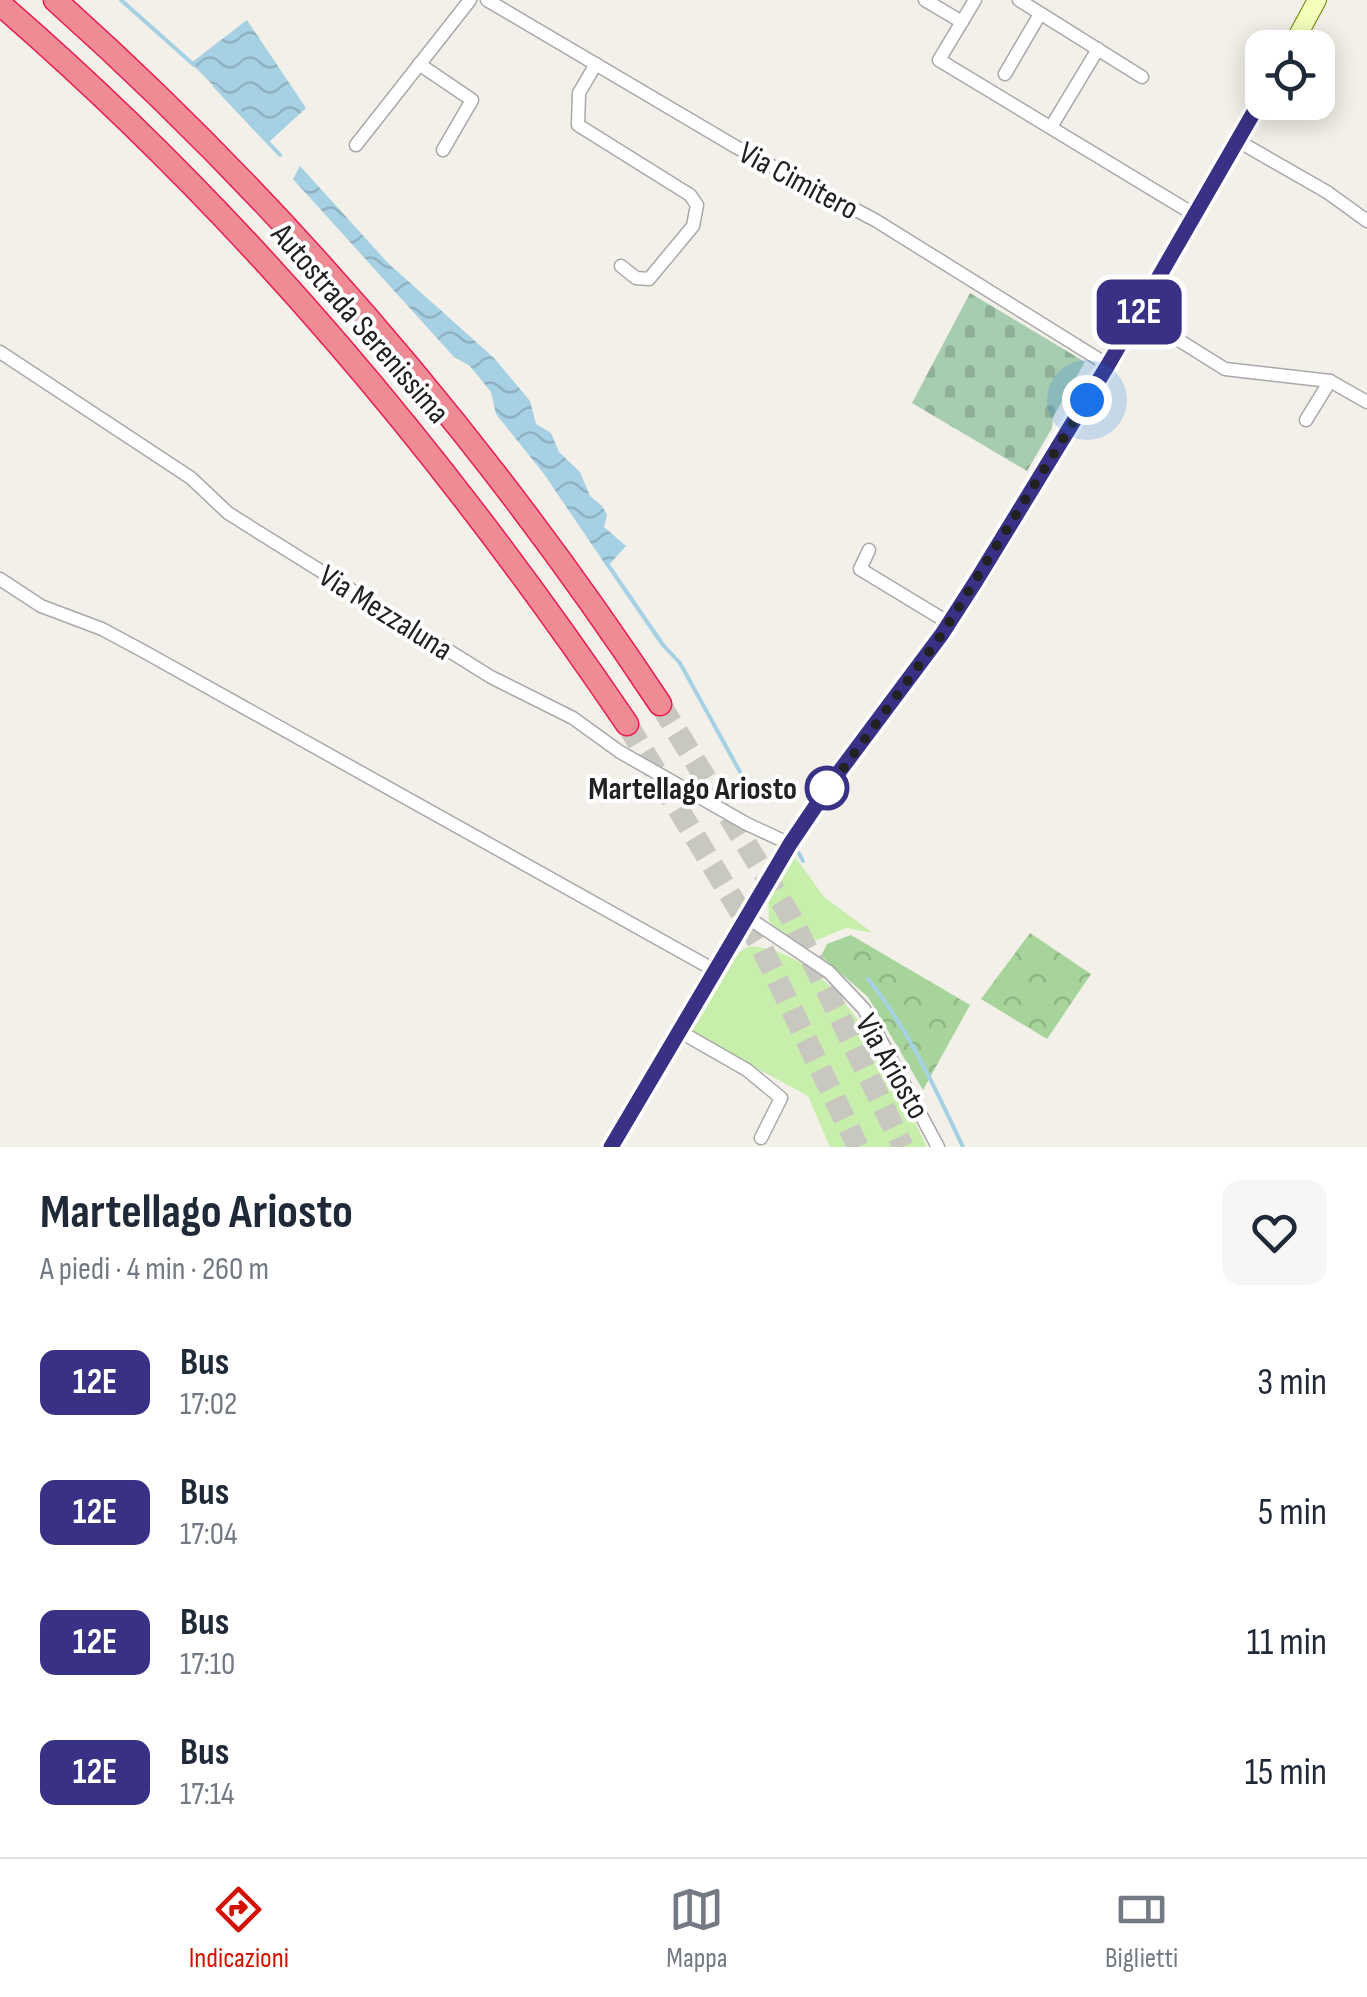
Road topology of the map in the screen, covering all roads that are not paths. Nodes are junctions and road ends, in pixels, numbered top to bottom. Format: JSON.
{"nodes":[{"id":1,"x":55,"y":0,"type":"edge"},
{"id":2,"x":470,"y":0,"type":"edge"},
{"id":3,"x":487,"y":0,"type":"edge"},
{"id":4,"x":925,"y":0,"type":"edge"},
{"id":5,"x":975,"y":0,"type":"edge"},
{"id":6,"x":1019,"y":0,"type":"edge"},
{"id":7,"x":1317,"y":0,"type":"edge"},
{"id":8,"x":0,"y":4,"type":"edge"},
{"id":9,"x":1040,"y":14,"type":"junction"},
{"id":10,"x":962,"y":22,"type":"junction"},
{"id":11,"x":1301,"y":30,"type":"edge"},
{"id":12,"x":1098,"y":49,"type":"junction"},
{"id":13,"x":420,"y":64,"type":"junction"},
{"id":14,"x":596,"y":64,"type":"junction"},
{"id":15,"x":1005,"y":74,"type":"dead end"},
{"id":16,"x":1142,"y":77,"type":"dead end"},
{"id":17,"x":1250,"y":120,"type":"edge"},
{"id":18,"x":1051,"y":127,"type":"junction"},
{"id":19,"x":1238,"y":141,"type":"junction"},
{"id":20,"x":356,"y":145,"type":"dead end"},
{"id":21,"x":442,"y":150,"type":"dead end"},
{"id":22,"x":1196,"y":215,"type":"junction"},
{"id":23,"x":1367,"y":221,"type":"edge"},
{"id":24,"x":620,"y":266,"type":"dead end"},
{"id":25,"x":1137,"y":314,"type":"junction"},
{"id":26,"x":0,"y":352,"type":"edge"},
{"id":27,"x":1108,"y":365,"type":"junction"},
{"id":28,"x":1330,"y":382,"type":"junction"},
{"id":29,"x":1367,"y":402,"type":"edge"},
{"id":30,"x":1306,"y":420,"type":"dead end"},
{"id":31,"x":869,"y":550,"type":"dead end"},
{"id":32,"x":0,"y":579,"type":"edge"},
{"id":33,"x":949,"y":623,"type":"junction"},
{"id":34,"x":660,"y":704,"type":"tunnel mouth"},
{"id":35,"x":628,"y":724,"type":"tunnel mouth"},
{"id":36,"x":790,"y":844,"type":"junction"},
{"id":37,"x":747,"y":917,"type":"junction"},
{"id":38,"x":716,"y":971,"type":"junction"},
{"id":39,"x":680,"y":1031,"type":"junction"},
{"id":40,"x":761,"y":1138,"type":"dead end"},
{"id":41,"x":611,"y":1147,"type":"edge"},
{"id":42,"x":938,"y":1147,"type":"edge"}],
"edges":[{"from":1,"to":34,"type":"highway","name":"Autostrada Serenissima"},
{"from":2,"to":13,"type":"street"},
{"from":3,"to":14,"type":"street","name":"Via Cimitero"},
{"from":4,"to":10,"type":"street"},
{"from":5,"to":10,"type":"street"},
{"from":6,"to":9,"type":"street"},
{"from":7,"to":11,"type":"main road"},
{"from":8,"to":35,"type":"highway","name":"Autostrada Serenissima"},
{"from":9,"to":12,"type":"street"},
{"from":9,"to":15,"type":"street"},
{"from":10,"to":18,"type":"street"},
{"from":12,"to":16,"type":"street"},
{"from":12,"to":18,"type":"street"},
{"from":13,"to":20,"type":"street"},
{"from":13,"to":21,"type":"street"},
{"from":14,"to":24,"type":"street"},
{"from":14,"to":27,"type":"street","name":"Via Cimitero"},
{"from":17,"to":19,"type":"main road"},
{"from":18,"to":22,"type":"street"},
{"from":19,"to":22,"type":"main road"},
{"from":19,"to":23,"type":"street"},
{"from":22,"to":25,"type":"main road"},
{"from":25,"to":27,"type":"main road"},
{"from":25,"to":28,"type":"street"},
{"from":26,"to":36,"type":"street","name":"Via Mezzaluna"},
{"from":27,"to":33,"type":"main road"},
{"from":28,"to":29,"type":"street"},
{"from":28,"to":30,"type":"street"},
{"from":31,"to":33,"type":"street"},
{"from":32,"to":38,"type":"street"},
{"from":33,"to":36,"type":"main road"},
{"from":36,"to":37,"type":"main road"},
{"from":37,"to":38,"type":"main road"},
{"from":37,"to":42,"type":"street","name":"Via Ariosto"},
{"from":38,"to":39,"type":"main road"},
{"from":39,"to":40,"type":"street"},
{"from":39,"to":41,"type":"main road"}]}
